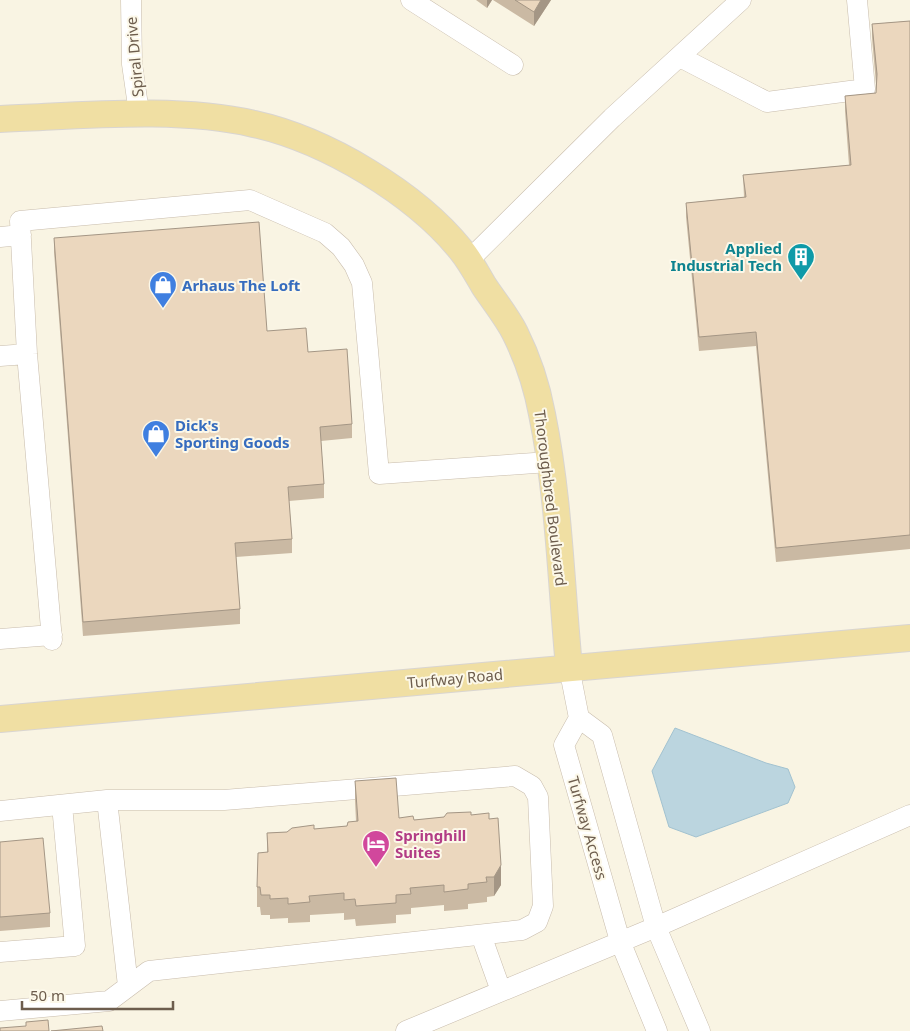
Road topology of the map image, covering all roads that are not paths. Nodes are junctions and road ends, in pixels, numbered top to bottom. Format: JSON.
{"nodes":[{"id":1,"x":131,"y":0,"type":"edge"},
{"id":2,"x":411,"y":0,"type":"edge"},
{"id":3,"x":741,"y":0,"type":"edge"},
{"id":4,"x":857,"y":0,"type":"edge"},
{"id":5,"x":680,"y":57,"type":"junction"},
{"id":6,"x":513,"y":65,"type":"dead end"},
{"id":7,"x":139,"y":114,"type":"junction"},
{"id":8,"x":0,"y":119,"type":"edge"},
{"id":9,"x":21,"y":235,"type":"junction"},
{"id":10,"x":0,"y":237,"type":"edge"},
{"id":11,"x":468,"y":261,"type":"junction"},
{"id":12,"x":27,"y":354,"type":"junction"},
{"id":13,"x":0,"y":356,"type":"edge"},
{"id":14,"x":549,"y":462,"type":"junction"},
{"id":15,"x":910,"y":638,"type":"edge"},
{"id":16,"x":0,"y":639,"type":"edge"},
{"id":17,"x":569,"y":667,"type":"junction"},
{"id":18,"x":579,"y":718,"type":"junction"},
{"id":19,"x":0,"y":719,"type":"edge"},
{"id":20,"x":107,"y":800,"type":"junction"},
{"id":21,"x":62,"y":805,"type":"junction"},
{"id":22,"x":0,"y":811,"type":"edge"},
{"id":23,"x":910,"y":815,"type":"edge"},
{"id":24,"x":656,"y":927,"type":"junction"},
{"id":25,"x":481,"y":935,"type":"junction"},
{"id":26,"x":620,"y":941,"type":"junction"},
{"id":27,"x":0,"y":952,"type":"edge"},
{"id":28,"x":128,"y":986,"type":"junction"},
{"id":29,"x":501,"y":991,"type":"junction"},
{"id":30,"x":0,"y":1011,"type":"edge"},
{"id":31,"x":406,"y":1031,"type":"edge"},
{"id":32,"x":657,"y":1031,"type":"edge"},
{"id":33,"x":700,"y":1031,"type":"edge"}],
"edges":[{"from":1,"to":7,"type":"street","name":"Spiral Drive"},
{"from":2,"to":6,"type":"street"},
{"from":3,"to":5,"type":"street"},
{"from":4,"to":5,"type":"street"},
{"from":5,"to":11,"type":"street"},
{"from":7,"to":8,"type":"main road","name":"Thoroughbred Boulevard"},
{"from":7,"to":11,"type":"main road","name":"Thoroughbred Boulevard"},
{"from":9,"to":10,"type":"street"},
{"from":9,"to":12,"type":"street"},
{"from":9,"to":14,"type":"street"},
{"from":11,"to":14,"type":"main road","name":"Thoroughbred Boulevard"},
{"from":12,"to":13,"type":"street"},
{"from":12,"to":16,"type":"street"},
{"from":14,"to":17,"type":"main road","name":"Thoroughbred Boulevard"},
{"from":15,"to":17,"type":"main road","name":"Turfway Road"},
{"from":17,"to":18,"type":"street"},
{"from":17,"to":19,"type":"main road","name":"Turfway Road"},
{"from":18,"to":24,"type":"street"},
{"from":18,"to":26,"type":"street","name":"Turfway Access"},
{"from":20,"to":21,"type":"street"},
{"from":20,"to":25,"type":"street"},
{"from":20,"to":28,"type":"street"},
{"from":21,"to":22,"type":"street"},
{"from":21,"to":27,"type":"street"},
{"from":23,"to":24,"type":"street"},
{"from":24,"to":26,"type":"street"},
{"from":24,"to":33,"type":"street"},
{"from":25,"to":28,"type":"street"},
{"from":25,"to":29,"type":"street"},
{"from":26,"to":29,"type":"street"},
{"from":26,"to":32,"type":"street","name":"Turfway Access"},
{"from":28,"to":30,"type":"street"},
{"from":29,"to":31,"type":"street"}]}
